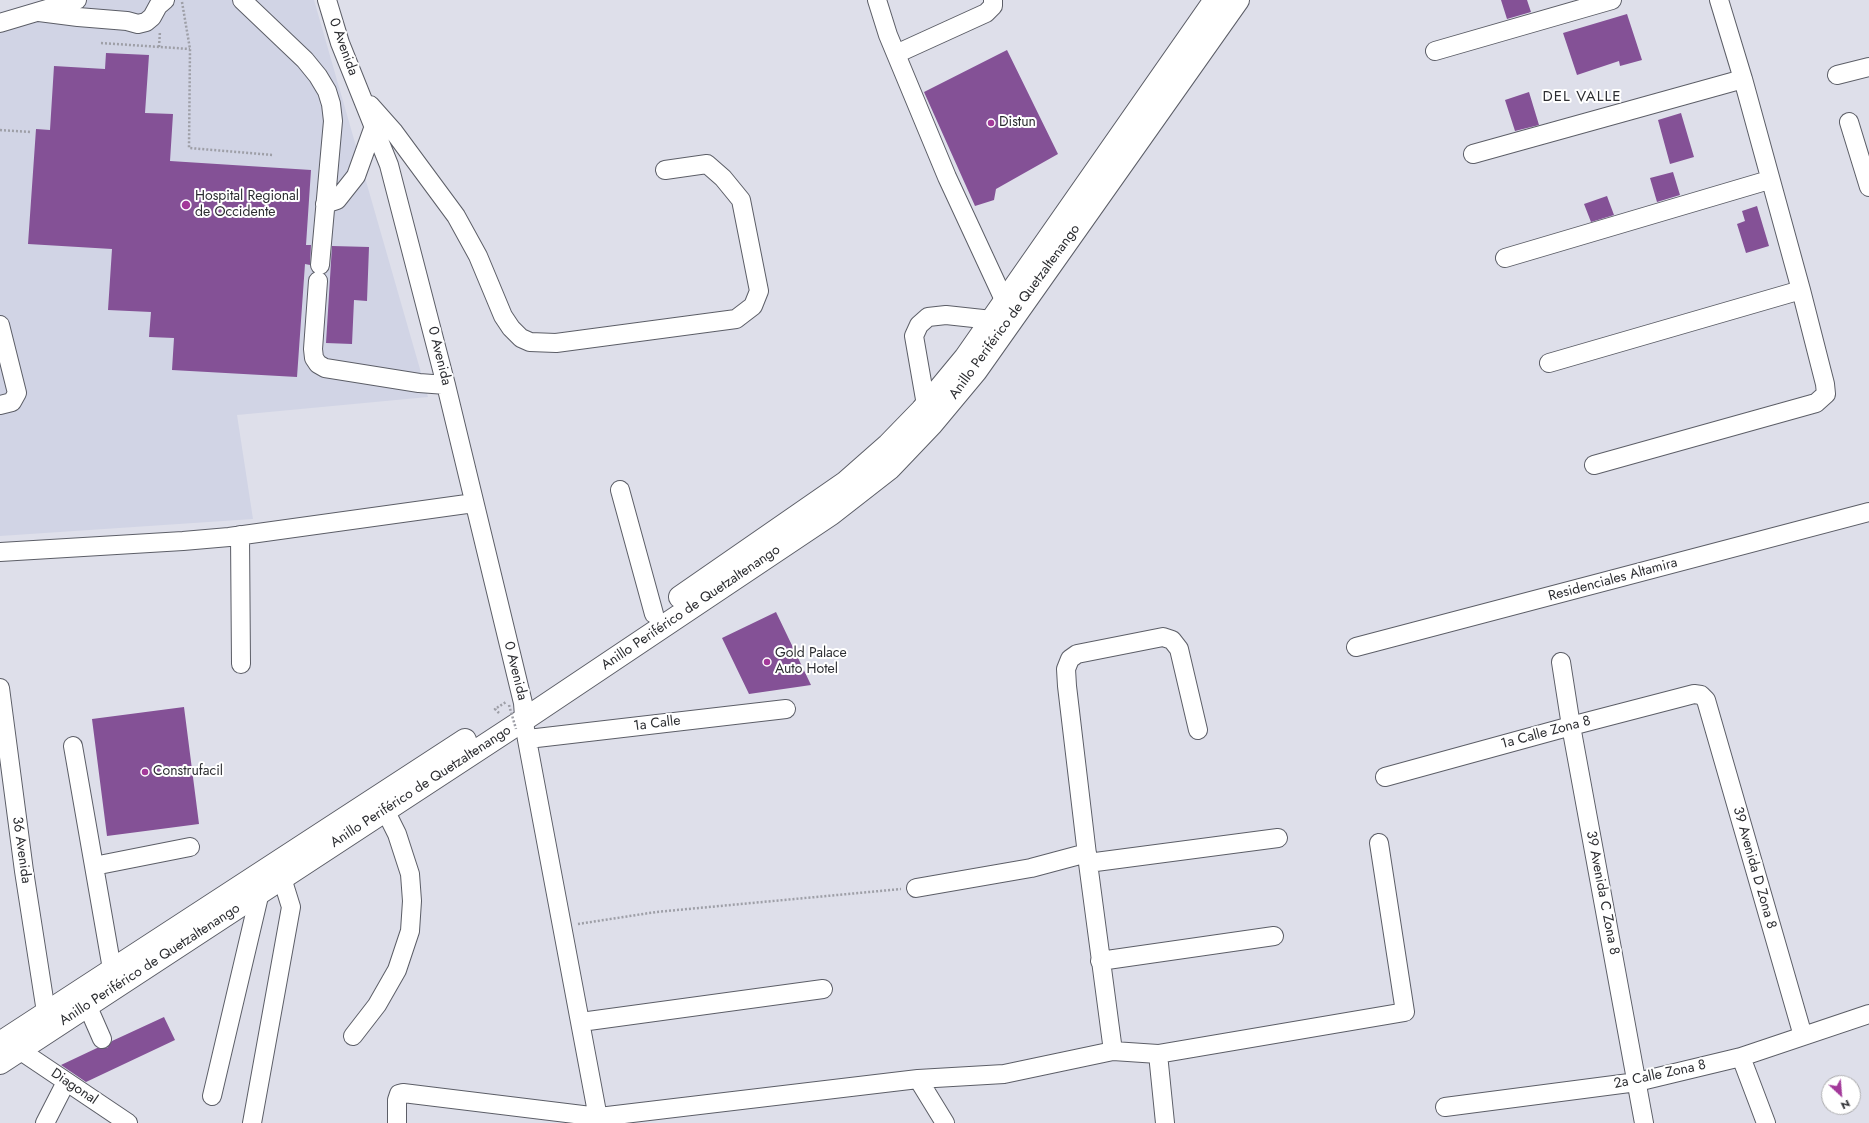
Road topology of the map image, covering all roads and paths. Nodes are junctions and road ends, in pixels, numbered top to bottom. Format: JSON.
{"nodes":[{"id":1,"x":77,"y":0,"type":"edge"},
{"id":2,"x":165,"y":0,"type":"edge"},
{"id":3,"x":182,"y":0,"type":"edge"},
{"id":4,"x":242,"y":0,"type":"edge"},
{"id":5,"x":327,"y":0,"type":"edge"},
{"id":6,"x":877,"y":0,"type":"edge"},
{"id":7,"x":993,"y":0,"type":"edge"},
{"id":8,"x":1214,"y":0,"type":"edge"},
{"id":9,"x":1238,"y":0,"type":"edge"},
{"id":10,"x":1612,"y":0,"type":"edge"},
{"id":11,"x":1718,"y":0,"type":"edge"},
{"id":12,"x":39,"y":12,"type":"junction"},
{"id":13,"x":0,"y":23,"type":"edge"},
{"id":14,"x":101,"y":43,"type":"dead end"},
{"id":15,"x":190,"y":49,"type":"junction"},
{"id":16,"x":1435,"y":51,"type":"dead end"},
{"id":17,"x":896,"y":54,"type":"junction"},
{"id":18,"x":1869,"y":67,"type":"edge"},
{"id":19,"x":1836,"y":75,"type":"dead end"},
{"id":20,"x":1742,"y":79,"type":"junction"},
{"id":21,"x":362,"y":95,"type":"junction"},
{"id":22,"x":1849,"y":122,"type":"dead end"},
{"id":23,"x":374,"y":126,"type":"junction"},
{"id":24,"x":0,"y":130,"type":"edge"},
{"id":25,"x":31,"y":132,"type":"dead end"},
{"id":26,"x":1473,"y":154,"type":"dead end"},
{"id":27,"x":273,"y":155,"type":"dead end"},
{"id":28,"x":665,"y":170,"type":"dead end"},
{"id":29,"x":1769,"y":180,"type":"junction"},
{"id":30,"x":1869,"y":187,"type":"edge"},
{"id":31,"x":325,"y":204,"type":"junction"},
{"id":32,"x":1505,"y":258,"type":"dead end"},
{"id":33,"x":1801,"y":290,"type":"junction"},
{"id":34,"x":1005,"y":302,"type":"junction"},
{"id":35,"x":992,"y":320,"type":"junction"},
{"id":36,"x":0,"y":325,"type":"edge"},
{"id":37,"x":1549,"y":363,"type":"dead end"},
{"id":38,"x":446,"y":386,"type":"junction"},
{"id":39,"x":0,"y":405,"type":"edge"},
{"id":40,"x":926,"y":405,"type":"junction"},
{"id":41,"x":1594,"y":465,"type":"dead end"},
{"id":42,"x":620,"y":490,"type":"dead end"},
{"id":43,"x":474,"y":503,"type":"junction"},
{"id":44,"x":1869,"y":512,"type":"edge"},
{"id":45,"x":240,"y":535,"type":"junction"},
{"id":46,"x":0,"y":552,"type":"edge"},
{"id":47,"x":654,"y":614,"type":"junction"},
{"id":48,"x":1356,"y":647,"type":"dead end"},
{"id":49,"x":1561,"y":662,"type":"dead end"},
{"id":50,"x":241,"y":664,"type":"dead end"},
{"id":51,"x":0,"y":688,"type":"edge"},
{"id":52,"x":1706,"y":700,"type":"joint"},
{"id":53,"x":786,"y":709,"type":"dead end"},
{"id":54,"x":518,"y":716,"type":"junction"},
{"id":55,"x":1571,"y":726,"type":"junction"},
{"id":56,"x":1198,"y":730,"type":"dead end"},
{"id":57,"x":73,"y":746,"type":"dead end"},
{"id":58,"x":1385,"y":777,"type":"dead end"},
{"id":59,"x":386,"y":810,"type":"junction"},
{"id":60,"x":1278,"y":838,"type":"dead end"},
{"id":61,"x":1379,"y":843,"type":"dead end"},
{"id":62,"x":190,"y":847,"type":"dead end"},
{"id":63,"x":1087,"y":858,"type":"junction"},
{"id":64,"x":94,"y":866,"type":"junction"},
{"id":65,"x":282,"y":878,"type":"junction"},
{"id":66,"x":916,"y":888,"type":"joint"},
{"id":67,"x":260,"y":892,"type":"junction"},
{"id":68,"x":563,"y":926,"type":"junction"},
{"id":69,"x":1274,"y":936,"type":"dead end"},
{"id":70,"x":1100,"y":961,"type":"junction"},
{"id":71,"x":112,"y":969,"type":"junction"},
{"id":72,"x":823,"y":989,"type":"dead end"},
{"id":73,"x":88,"y":1007,"type":"junction"},
{"id":74,"x":46,"y":1012,"type":"junction"},
{"id":75,"x":1869,"y":1015,"type":"edge"},
{"id":76,"x":581,"y":1022,"type":"junction"},
{"id":77,"x":353,"y":1036,"type":"dead end"},
{"id":78,"x":1803,"y":1036,"type":"junction"},
{"id":79,"x":102,"y":1039,"type":"dead end"},
{"id":80,"x":6,"y":1042,"type":"edge"},
{"id":81,"x":1113,"y":1051,"type":"junction"},
{"id":82,"x":1158,"y":1054,"type":"junction"},
{"id":83,"x":1741,"y":1057,"type":"junction"},
{"id":84,"x":0,"y":1063,"type":"edge"},
{"id":85,"x":918,"y":1079,"type":"junction"},
{"id":86,"x":66,"y":1082,"type":"junction"},
{"id":87,"x":1637,"y":1082,"type":"junction"},
{"id":88,"x":212,"y":1096,"type":"dead end"},
{"id":89,"x":1445,"y":1107,"type":"dead end"},
{"id":90,"x":599,"y":1120,"type":"edge"},
{"id":91,"x":45,"y":1123,"type":"edge"},
{"id":92,"x":128,"y":1123,"type":"edge"},
{"id":93,"x":252,"y":1123,"type":"edge"},
{"id":94,"x":397,"y":1123,"type":"edge"},
{"id":95,"x":945,"y":1123,"type":"edge"},
{"id":96,"x":1165,"y":1123,"type":"edge"},
{"id":97,"x":1644,"y":1123,"type":"edge"},
{"id":98,"x":1766,"y":1123,"type":"edge"}],
"edges":[{"from":1,"to":12,"type":"street"},
{"from":2,"to":12,"type":"street"},
{"from":3,"to":15,"type":"path"},
{"from":4,"to":31,"type":"street"},
{"from":5,"to":21,"type":"street","name":"0 Avenida"},
{"from":6,"to":17,"type":"street"},
{"from":7,"to":17,"type":"street"},
{"from":8,"to":34,"type":"highway","name":"Anillo Periférico de Quetzaltenango"},
{"from":9,"to":54,"type":"highway","name":"Anillo Periférico de Quetzaltenango"},
{"from":10,"to":16,"type":"street"},
{"from":11,"to":20,"type":"street"},
{"from":12,"to":13,"type":"street"},
{"from":14,"to":15,"type":"path"},
{"from":15,"to":27,"type":"path"},
{"from":17,"to":34,"type":"street"},
{"from":18,"to":19,"type":"street"},
{"from":20,"to":26,"type":"street"},
{"from":20,"to":29,"type":"street"},
{"from":21,"to":23,"type":"street","name":"0 Avenida"},
{"from":21,"to":28,"type":"street"},
{"from":22,"to":30,"type":"street"},
{"from":23,"to":31,"type":"street"},
{"from":23,"to":38,"type":"street","name":"0 Avenida"},
{"from":24,"to":25,"type":"path"},
{"from":29,"to":32,"type":"street"},
{"from":29,"to":33,"type":"street"},
{"from":31,"to":38,"type":"street"},
{"from":33,"to":37,"type":"street"},
{"from":33,"to":41,"type":"street"},
{"from":34,"to":35,"type":"highway","name":"Anillo Periférico de Quetzaltenango"},
{"from":35,"to":40,"type":"highway","name":"Anillo Periférico de Quetzaltenango"},
{"from":35,"to":40,"type":"street"},
{"from":36,"to":39,"type":"street"},
{"from":38,"to":43,"type":"street","name":"0 Avenida"},
{"from":40,"to":47,"type":"highway","name":"Anillo Periférico de Quetzaltenango"},
{"from":42,"to":47,"type":"street"},
{"from":43,"to":45,"type":"street"},
{"from":43,"to":54,"type":"street","name":"0 Avenida"},
{"from":44,"to":48,"type":"street","name":"Residenciales Altamira"},
{"from":45,"to":46,"type":"street"},
{"from":45,"to":50,"type":"street"},
{"from":47,"to":54,"type":"highway","name":"Anillo Periférico de Quetzaltenango"},
{"from":49,"to":55,"type":"street","name":"39 Avenida C Zona 8"},
{"from":51,"to":74,"type":"street","name":"36 Avenida"},
{"from":52,"to":55,"type":"street","name":"1a Calle Zona 8"},
{"from":52,"to":78,"type":"street","name":"39 Avenida D Zona 8"},
{"from":53,"to":54,"type":"street","name":"1a Calle"},
{"from":54,"to":54,"type":"path"},
{"from":54,"to":59,"type":"highway","name":"Anillo Periférico de Quetzaltenango"},
{"from":54,"to":68,"type":"street","name":"0 Avenida"},
{"from":54,"to":71,"type":"highway","name":"Anillo Periférico de Quetzaltenango"},
{"from":55,"to":58,"type":"street","name":"1a Calle Zona 8"},
{"from":55,"to":87,"type":"street","name":"39 Avenida C Zona 8"},
{"from":56,"to":63,"type":"street"},
{"from":57,"to":64,"type":"street"},
{"from":59,"to":65,"type":"highway","name":"Anillo Periférico de Quetzaltenango"},
{"from":59,"to":77,"type":"street"},
{"from":60,"to":63,"type":"street"},
{"from":61,"to":82,"type":"street"},
{"from":62,"to":64,"type":"street"},
{"from":63,"to":66,"type":"street"},
{"from":63,"to":70,"type":"street"},
{"from":64,"to":71,"type":"street"},
{"from":65,"to":67,"type":"highway","name":"Anillo Periférico de Quetzaltenango"},
{"from":65,"to":93,"type":"street"},
{"from":66,"to":68,"type":"path"},
{"from":67,"to":73,"type":"highway","name":"Anillo Periférico de Quetzaltenango"},
{"from":67,"to":88,"type":"street"},
{"from":68,"to":76,"type":"street","name":"0 Avenida"},
{"from":69,"to":70,"type":"street"},
{"from":70,"to":81,"type":"street"},
{"from":71,"to":74,"type":"highway","name":"Anillo Periférico de Quetzaltenango"},
{"from":72,"to":76,"type":"street"},
{"from":73,"to":79,"type":"street"},
{"from":73,"to":80,"type":"highway","name":"Anillo Periférico de Quetzaltenango"},
{"from":74,"to":80,"type":"highway","name":"Anillo Periférico de Quetzaltenango"},
{"from":75,"to":78,"type":"street","name":"2a Calle Zona 8"},
{"from":76,"to":90,"type":"street","name":"0 Avenida"},
{"from":78,"to":83,"type":"street","name":"2a Calle Zona 8"},
{"from":80,"to":84,"type":"highway","name":"Anillo Periférico de Quetzaltenango"},
{"from":80,"to":86,"type":"street","name":"Diagonal"},
{"from":81,"to":82,"type":"street"},
{"from":81,"to":85,"type":"street"},
{"from":82,"to":96,"type":"street"},
{"from":83,"to":87,"type":"street","name":"2a Calle Zona 8"},
{"from":83,"to":98,"type":"street"},
{"from":85,"to":90,"type":"street"},
{"from":85,"to":95,"type":"street"},
{"from":86,"to":91,"type":"street"},
{"from":86,"to":92,"type":"street","name":"Diagonal"},
{"from":87,"to":89,"type":"street","name":"2a Calle Zona 8"},
{"from":87,"to":97,"type":"street","name":"39 Avenida C Zona 8"},
{"from":90,"to":94,"type":"street"}]}
